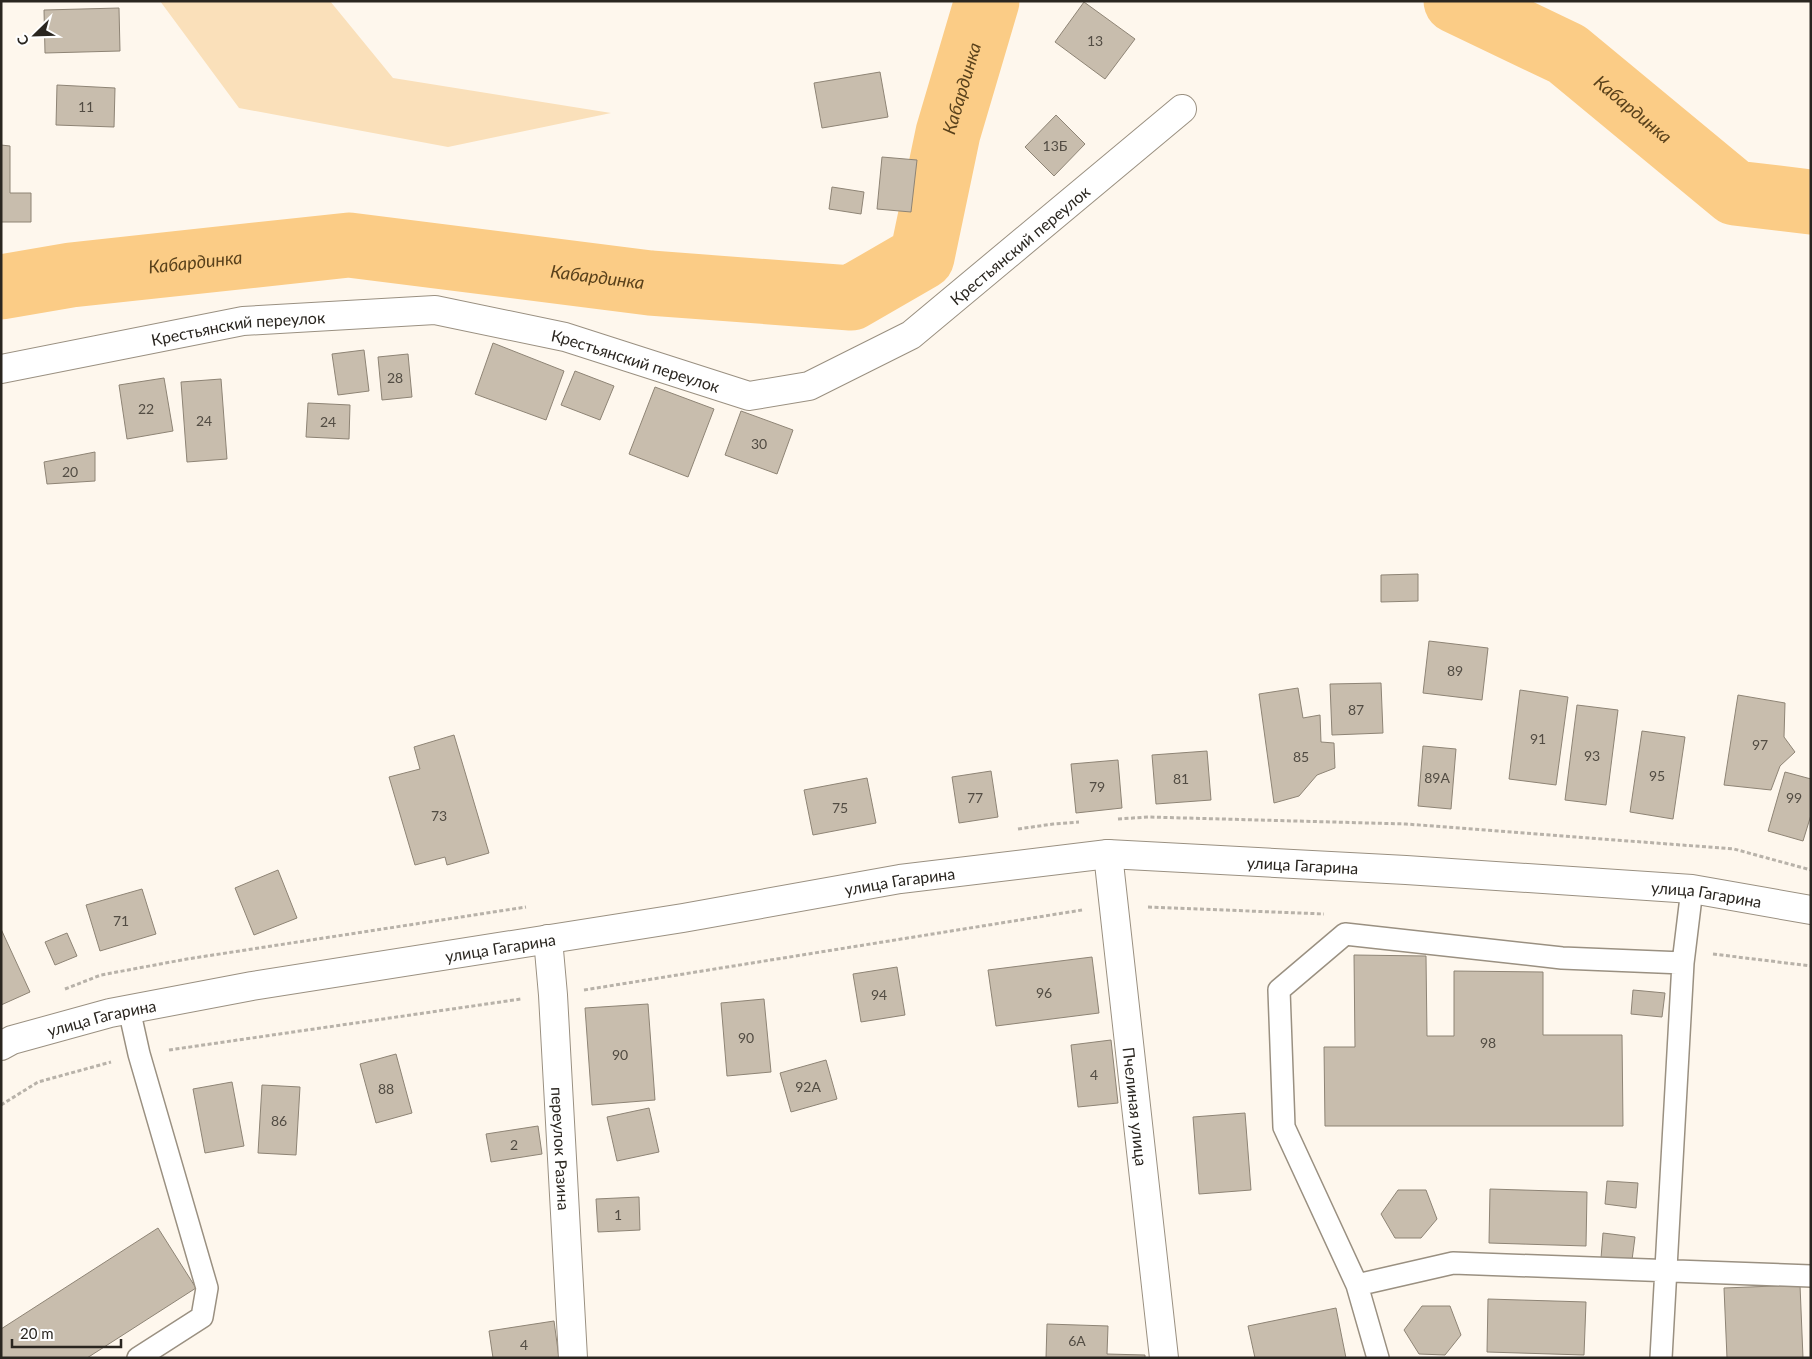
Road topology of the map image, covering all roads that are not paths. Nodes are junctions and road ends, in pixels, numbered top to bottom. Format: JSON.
{"nodes":[{"id":1,"x":1182,"y":109,"type":"dead end"},
{"id":2,"x":1,"y":369,"type":"edge"},
{"id":3,"x":1108,"y":854,"type":"junction"},
{"id":4,"x":1692,"y":889,"type":"junction"},
{"id":5,"x":1811,"y":910,"type":"edge"},
{"id":6,"x":548,"y":939,"type":"junction"},
{"id":7,"x":1684,"y":957,"type":"junction"},
{"id":8,"x":128,"y":1009,"type":"junction"},
{"id":9,"x":1,"y":1046,"type":"edge"},
{"id":10,"x":1666,"y":1271,"type":"junction"},
{"id":11,"x":1811,"y":1276,"type":"edge"},
{"id":12,"x":1357,"y":1285,"type":"junction"},
{"id":13,"x":138,"y":1358,"type":"edge"},
{"id":14,"x":573,"y":1358,"type":"edge"},
{"id":15,"x":1164,"y":1358,"type":"edge"},
{"id":16,"x":1378,"y":1358,"type":"edge"},
{"id":17,"x":1661,"y":1358,"type":"edge"}],
"edges":[{"from":1,"to":2,"type":"street","name":"Крестьянский переулок"},
{"from":3,"to":4,"type":"street","name":"улица Гагарина"},
{"from":3,"to":6,"type":"street","name":"улица Гагарина"},
{"from":3,"to":15,"type":"street","name":"Пчелиная улица"},
{"from":4,"to":5,"type":"street","name":"улица Гагарина"},
{"from":4,"to":7,"type":"lane"},
{"from":6,"to":8,"type":"street","name":"улица Гагарина"},
{"from":6,"to":14,"type":"street","name":"переулок Разина"},
{"from":7,"to":10,"type":"lane"},
{"from":7,"to":12,"type":"lane"},
{"from":8,"to":9,"type":"street","name":"улица Гагарина"},
{"from":8,"to":13,"type":"lane"},
{"from":10,"to":11,"type":"lane"},
{"from":10,"to":12,"type":"lane"},
{"from":10,"to":17,"type":"lane"},
{"from":12,"to":16,"type":"lane"}]}
